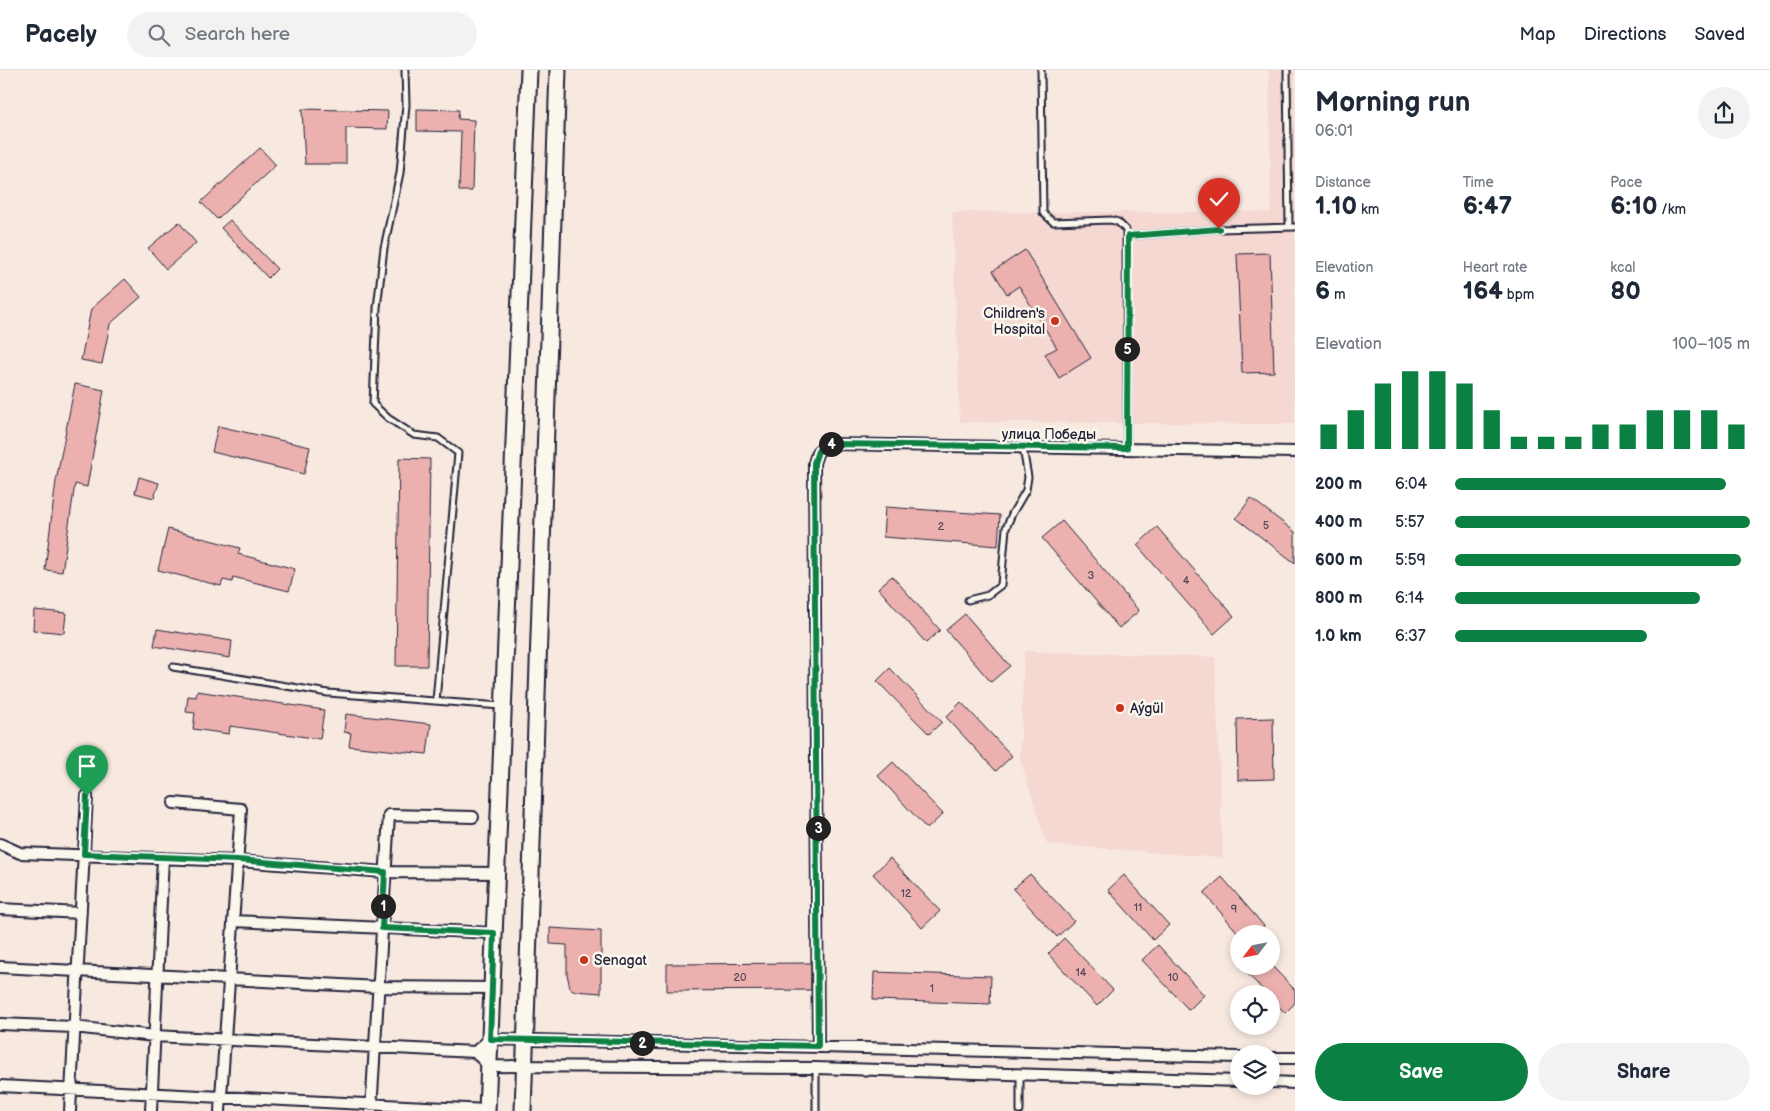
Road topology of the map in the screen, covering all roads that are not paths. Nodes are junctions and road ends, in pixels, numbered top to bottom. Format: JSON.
{"nodes":[{"id":1,"x":405,"y":70,"type":"edge"},
{"id":2,"x":529,"y":70,"type":"edge"},
{"id":3,"x":558,"y":70,"type":"edge"},
{"id":4,"x":1041,"y":70,"type":"edge"},
{"id":5,"x":1287,"y":70,"type":"edge"},
{"id":6,"x":1292,"y":227,"type":"edge"},
{"id":7,"x":1128,"y":236,"type":"junction"},
{"id":8,"x":1022,"y":448,"type":"junction"},
{"id":9,"x":1127,"y":448,"type":"junction"},
{"id":10,"x":1295,"y":452,"type":"edge"},
{"id":11,"x":968,"y":600,"type":"dead end"},
{"id":12,"x":173,"y":667,"type":"dead end"},
{"id":13,"x":436,"y":701,"type":"junction"},
{"id":14,"x":504,"y":706,"type":"junction"},
{"id":15,"x":87,"y":796,"type":"dead end"},
{"id":16,"x":174,"y":803,"type":"dead end"},
{"id":17,"x":473,"y":817,"type":"dead end"},
{"id":18,"x":0,"y":844,"type":"edge"},
{"id":19,"x":84,"y":854,"type":"junction"},
{"id":20,"x":163,"y":858,"type":"junction"},
{"id":21,"x":238,"y":860,"type":"junction"},
{"id":22,"x":385,"y":872,"type":"junction"},
{"id":23,"x":497,"y":873,"type":"junction"},
{"id":24,"x":0,"y":909,"type":"edge"},
{"id":25,"x":80,"y":912,"type":"junction"},
{"id":26,"x":233,"y":921,"type":"junction"},
{"id":27,"x":382,"y":928,"type":"junction"},
{"id":28,"x":494,"y":933,"type":"junction"},
{"id":29,"x":0,"y":967,"type":"edge"},
{"id":30,"x":77,"y":971,"type":"junction"},
{"id":31,"x":157,"y":976,"type":"junction"},
{"id":32,"x":229,"y":979,"type":"junction"},
{"id":33,"x":378,"y":987,"type":"junction"},
{"id":34,"x":492,"y":988,"type":"junction"},
{"id":35,"x":0,"y":1024,"type":"edge"},
{"id":36,"x":74,"y":1027,"type":"junction"},
{"id":37,"x":154,"y":1036,"type":"junction"},
{"id":38,"x":225,"y":1039,"type":"junction"},
{"id":39,"x":490,"y":1039,"type":"junction"},
{"id":40,"x":526,"y":1040,"type":"junction"},
{"id":41,"x":375,"y":1046,"type":"junction"},
{"id":42,"x":818,"y":1046,"type":"junction"},
{"id":43,"x":475,"y":1052,"type":"junction"},
{"id":44,"x":1230,"y":1057,"type":"edge"},
{"id":45,"x":1280,"y":1058,"type":"edge"},
{"id":46,"x":1295,"y":1058,"type":"edge"},
{"id":47,"x":488,"y":1066,"type":"junction"},
{"id":48,"x":525,"y":1068,"type":"junction"},
{"id":49,"x":816,"y":1068,"type":"junction"},
{"id":50,"x":1020,"y":1074,"type":"junction"},
{"id":51,"x":1230,"y":1081,"type":"edge"},
{"id":52,"x":1280,"y":1082,"type":"edge"},
{"id":53,"x":1295,"y":1083,"type":"edge"},
{"id":54,"x":0,"y":1086,"type":"edge"},
{"id":55,"x":71,"y":1090,"type":"junction"},
{"id":56,"x":151,"y":1093,"type":"junction"},
{"id":57,"x":221,"y":1098,"type":"junction"},
{"id":58,"x":372,"y":1107,"type":"edge"},
{"id":59,"x":487,"y":1110,"type":"edge"},
{"id":60,"x":70,"y":1111,"type":"edge"},
{"id":61,"x":151,"y":1111,"type":"edge"},
{"id":62,"x":220,"y":1111,"type":"edge"},
{"id":63,"x":523,"y":1111,"type":"edge"},
{"id":64,"x":816,"y":1111,"type":"edge"},
{"id":65,"x":1020,"y":1111,"type":"edge"}],
"edges":[{"from":1,"to":13,"type":"lane"},
{"from":2,"to":14,"type":"main road"},
{"from":3,"to":40,"type":"main road"},
{"from":4,"to":7,"type":"lane"},
{"from":5,"to":6,"type":"lane"},
{"from":6,"to":7,"type":"lane"},
{"from":7,"to":9,"type":"lane"},
{"from":8,"to":9,"type":"street","name":"улица Победы"},
{"from":8,"to":11,"type":"lane"},
{"from":8,"to":42,"type":"street","name":"улица Победы"},
{"from":9,"to":10,"type":"street","name":"улица Победы"},
{"from":12,"to":13,"type":"lane"},
{"from":13,"to":14,"type":"lane"},
{"from":14,"to":23,"type":"main road"},
{"from":15,"to":19,"type":"street"},
{"from":16,"to":21,"type":"street"},
{"from":17,"to":22,"type":"street"},
{"from":18,"to":19,"type":"street"},
{"from":19,"to":20,"type":"street"},
{"from":19,"to":25,"type":"street"},
{"from":20,"to":21,"type":"street"},
{"from":20,"to":31,"type":"street"},
{"from":21,"to":22,"type":"street"},
{"from":21,"to":26,"type":"street"},
{"from":22,"to":23,"type":"street"},
{"from":22,"to":27,"type":"street"},
{"from":23,"to":28,"type":"main road"},
{"from":24,"to":25,"type":"street"},
{"from":25,"to":30,"type":"street"},
{"from":26,"to":27,"type":"street"},
{"from":26,"to":32,"type":"street"},
{"from":27,"to":28,"type":"street"},
{"from":27,"to":33,"type":"street"},
{"from":28,"to":34,"type":"main road"},
{"from":29,"to":30,"type":"street"},
{"from":30,"to":31,"type":"street"},
{"from":30,"to":36,"type":"street"},
{"from":31,"to":32,"type":"street"},
{"from":31,"to":37,"type":"street"},
{"from":32,"to":33,"type":"street"},
{"from":32,"to":38,"type":"street"},
{"from":33,"to":34,"type":"street"},
{"from":33,"to":41,"type":"street"},
{"from":34,"to":39,"type":"main road"},
{"from":35,"to":36,"type":"street"},
{"from":36,"to":37,"type":"street"},
{"from":36,"to":55,"type":"street"},
{"from":37,"to":38,"type":"street"},
{"from":37,"to":56,"type":"street"},
{"from":38,"to":41,"type":"street"},
{"from":38,"to":57,"type":"street"},
{"from":39,"to":40,"type":"street"},
{"from":39,"to":43,"type":"street"},
{"from":39,"to":47,"type":"main road"},
{"from":40,"to":42,"type":"street"},
{"from":40,"to":48,"type":"main road"},
{"from":41,"to":43,"type":"street"},
{"from":41,"to":58,"type":"street"},
{"from":42,"to":44,"type":"street"},
{"from":43,"to":47,"type":"street"},
{"from":45,"to":46,"type":"street"},
{"from":47,"to":48,"type":"street"},
{"from":47,"to":59,"type":"main road"},
{"from":48,"to":49,"type":"street"},
{"from":48,"to":63,"type":"main road"},
{"from":49,"to":50,"type":"street"},
{"from":49,"to":64,"type":"lane"},
{"from":50,"to":51,"type":"street"},
{"from":50,"to":65,"type":"lane"},
{"from":52,"to":53,"type":"street"},
{"from":54,"to":55,"type":"street"},
{"from":55,"to":56,"type":"street"},
{"from":55,"to":60,"type":"street"},
{"from":56,"to":57,"type":"street"},
{"from":56,"to":61,"type":"street"},
{"from":57,"to":58,"type":"street"},
{"from":57,"to":62,"type":"street"},
{"from":58,"to":59,"type":"street"}]}
